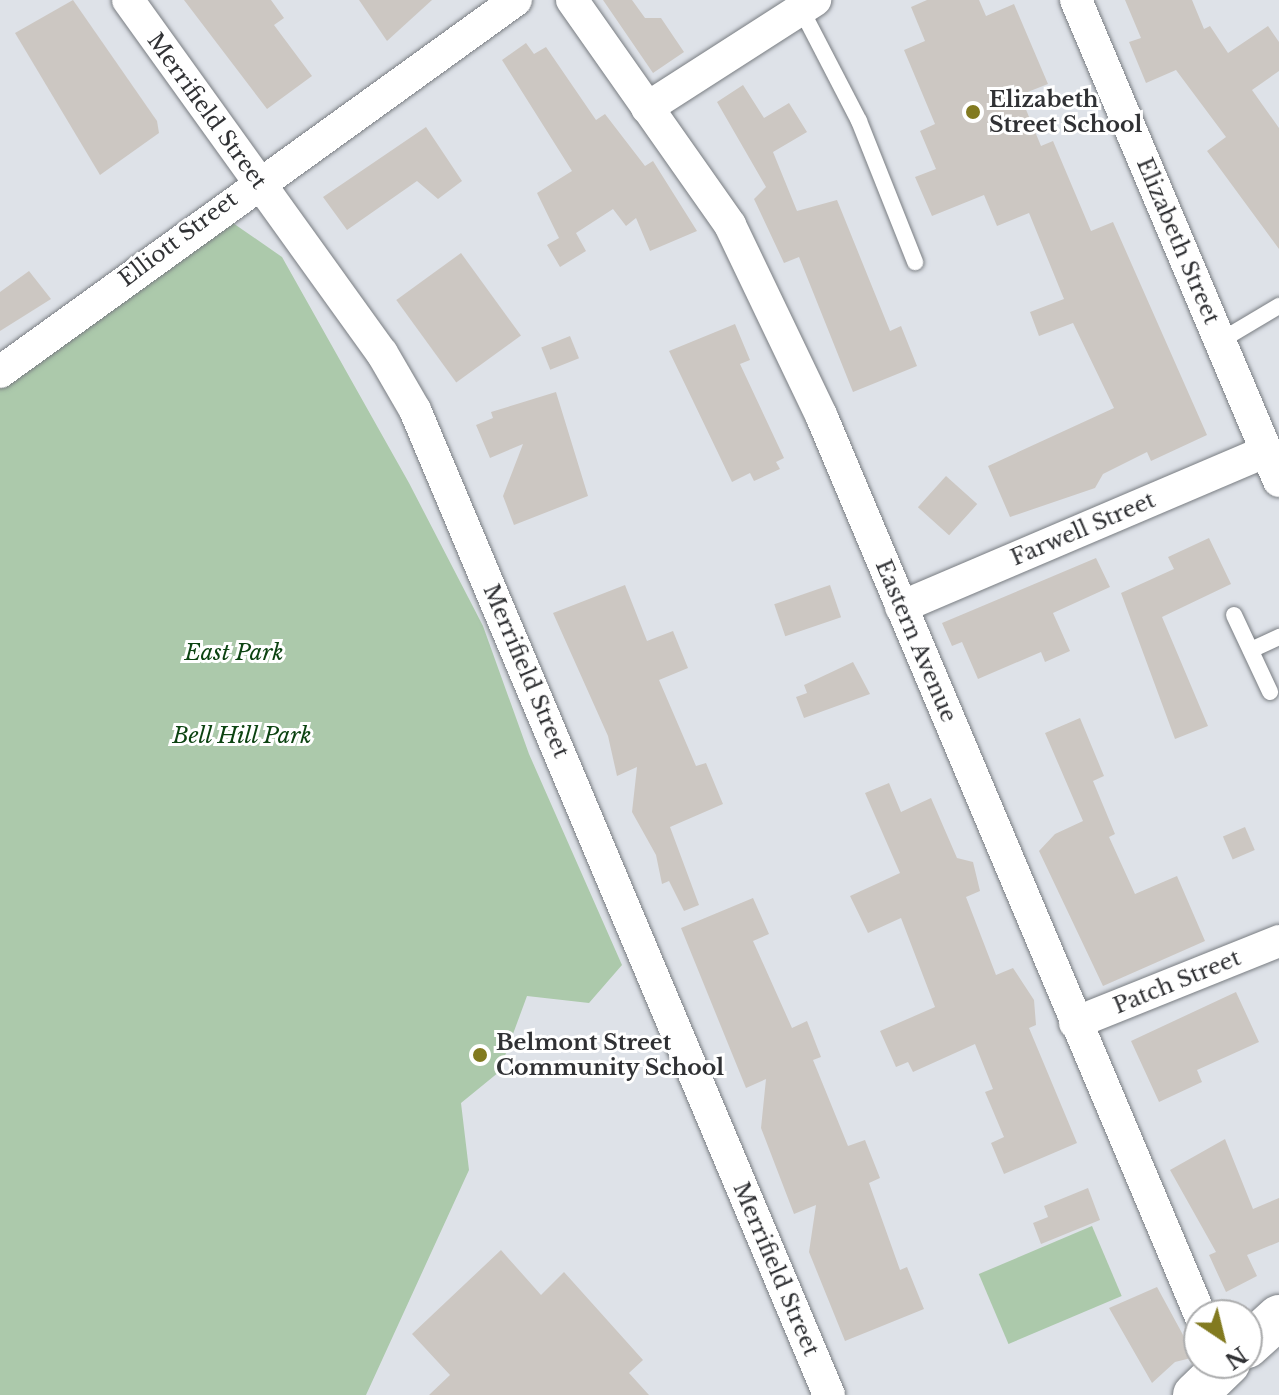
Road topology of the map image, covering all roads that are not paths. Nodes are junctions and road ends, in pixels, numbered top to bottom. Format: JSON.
{"nodes":[{"id":1,"x":128,"y":0,"type":"edge"},
{"id":2,"x":516,"y":0,"type":"edge"},
{"id":3,"x":572,"y":0,"type":"edge"},
{"id":4,"x":1076,"y":0,"type":"edge"},
{"id":5,"x":808,"y":5,"type":"edge"},
{"id":6,"x":647,"y":108,"type":"junction"},
{"id":7,"x":257,"y":180,"type":"junction"},
{"id":8,"x":915,"y":262,"type":"dead end"},
{"id":9,"x":1279,"y":306,"type":"edge"},
{"id":10,"x":1220,"y":341,"type":"junction"},
{"id":11,"x":0,"y":372,"type":"edge"},
{"id":12,"x":1266,"y":451,"type":"junction"},
{"id":13,"x":1279,"y":481,"type":"edge"},
{"id":14,"x":901,"y":607,"type":"junction"},
{"id":15,"x":1234,"y":615,"type":"dead end"},
{"id":16,"x":1279,"y":637,"type":"edge"},
{"id":17,"x":1251,"y":650,"type":"junction"},
{"id":18,"x":1270,"y":692,"type":"dead end"},
{"id":19,"x":1279,"y":941,"type":"edge"},
{"id":20,"x":1075,"y":1023,"type":"junction"},
{"id":21,"x":1193,"y":1299,"type":"edge"},
{"id":22,"x":1279,"y":1317,"type":"edge"},
{"id":23,"x":1263,"y":1332,"type":"edge"},
{"id":24,"x":829,"y":1395,"type":"edge"}],
"edges":[{"from":1,"to":7,"type":"street","name":"Merrifield Street"},
{"from":2,"to":7,"type":"street","name":"Elliott Street"},
{"from":3,"to":6,"type":"street","name":"Eastern Avenue"},
{"from":4,"to":10,"type":"street","name":"Elizabeth Street"},
{"from":5,"to":6,"type":"street"},
{"from":5,"to":8,"type":"lane"},
{"from":6,"to":14,"type":"street","name":"Eastern Avenue"},
{"from":7,"to":11,"type":"street","name":"Elliott Street"},
{"from":7,"to":24,"type":"street","name":"Merrifield Street"},
{"from":9,"to":10,"type":"lane"},
{"from":10,"to":12,"type":"street","name":"Elizabeth Street"},
{"from":12,"to":13,"type":"street","name":"Elizabeth Street"},
{"from":12,"to":14,"type":"street","name":"Farwell Street"},
{"from":14,"to":20,"type":"street","name":"Eastern Avenue"},
{"from":15,"to":17,"type":"lane"},
{"from":16,"to":17,"type":"lane"},
{"from":17,"to":18,"type":"lane"},
{"from":19,"to":20,"type":"street","name":"Patch Street"},
{"from":20,"to":21,"type":"street","name":"Eastern Avenue"},
{"from":22,"to":23,"type":"highway"}]}
